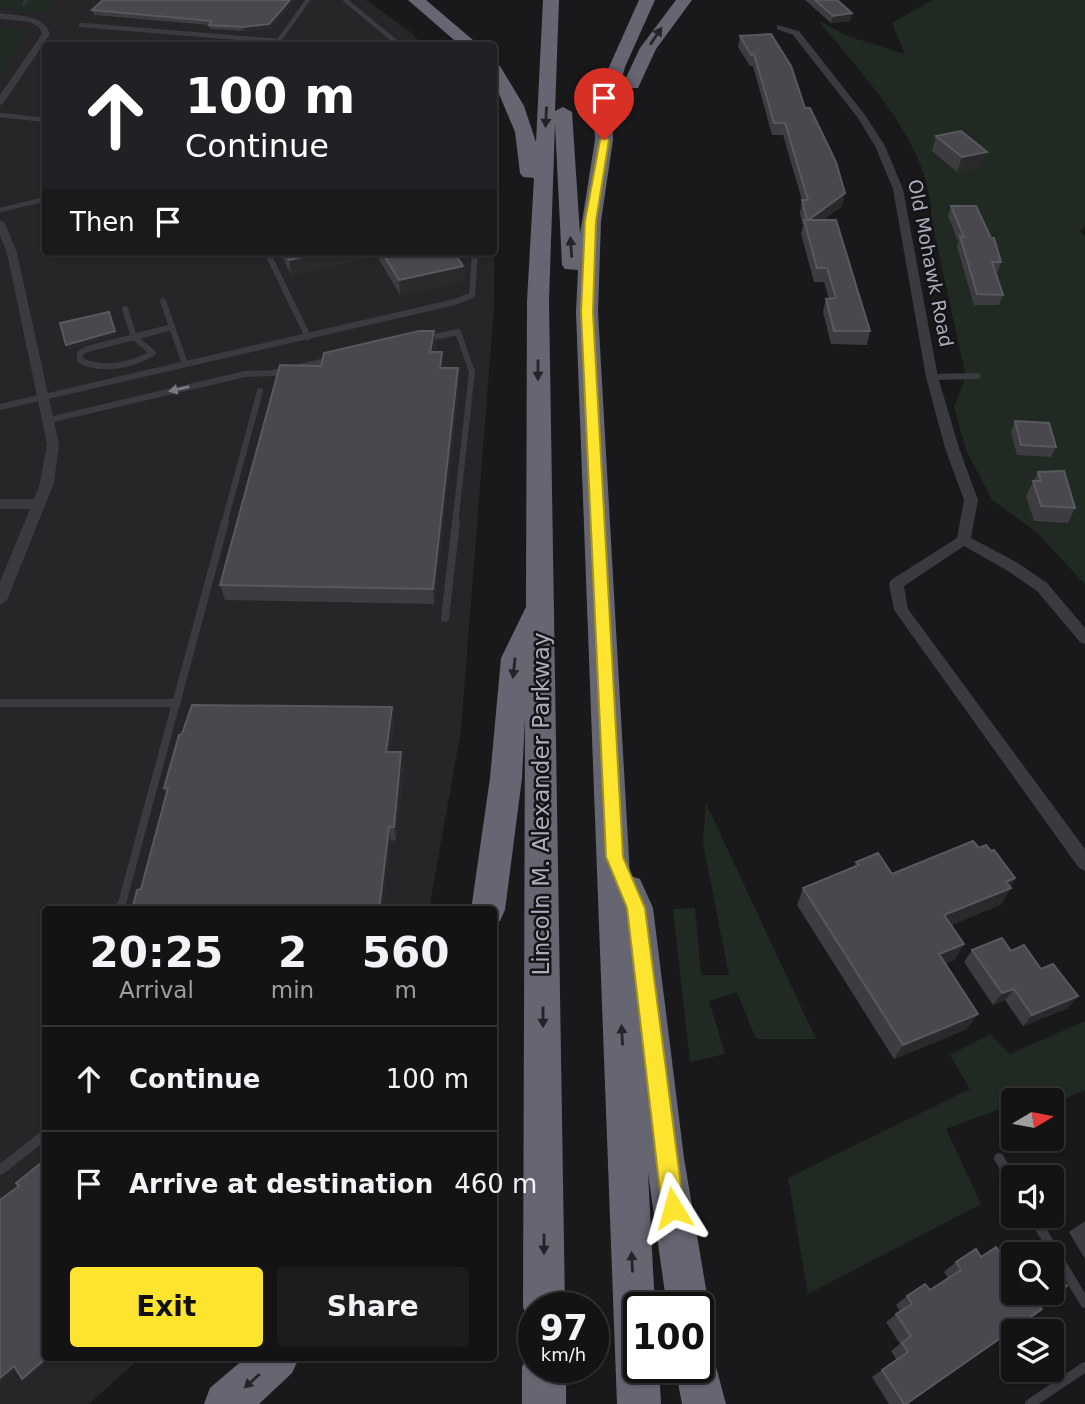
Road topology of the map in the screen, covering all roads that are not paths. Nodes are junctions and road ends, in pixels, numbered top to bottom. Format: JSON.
{"nodes":[{"id":1,"x":308,"y":0,"type":"edge"},
{"id":2,"x":345,"y":0,"type":"edge"},
{"id":3,"x":416,"y":0,"type":"edge"},
{"id":4,"x":551,"y":0,"type":"edge"},
{"id":5,"x":563,"y":0,"type":"edge"},
{"id":6,"x":647,"y":0,"type":"edge"},
{"id":7,"x":684,"y":0,"type":"edge"},
{"id":8,"x":0,"y":16,"type":"edge"},
{"id":9,"x":81,"y":25,"type":"dead end"},
{"id":10,"x":780,"y":27,"type":"dead end"},
{"id":11,"x":266,"y":42,"type":"edge"},
{"id":12,"x":278,"y":42,"type":"edge"},
{"id":13,"x":396,"y":42,"type":"edge"},
{"id":14,"x":467,"y":42,"type":"edge"},
{"id":15,"x":497,"y":74,"type":"edge"},
{"id":16,"x":0,"y":102,"type":"edge"},
{"id":17,"x":0,"y":115,"type":"edge"},
{"id":18,"x":42,"y":120,"type":"edge"},
{"id":19,"x":604,"y":140,"type":"junction"},
{"id":20,"x":42,"y":201,"type":"edge"},
{"id":21,"x":0,"y":210,"type":"edge"},
{"id":22,"x":0,"y":223,"type":"edge"},
{"id":23,"x":269,"y":256,"type":"edge"},
{"id":24,"x":475,"y":256,"type":"edge"},
{"id":25,"x":163,"y":301,"type":"dead end"},
{"id":26,"x":538,"y":302,"type":"junction"},
{"id":27,"x":125,"y":309,"type":"dead end"},
{"id":28,"x":587,"y":312,"type":"junction"},
{"id":29,"x":172,"y":327,"type":"junction"},
{"id":30,"x":134,"y":336,"type":"junction"},
{"id":31,"x":308,"y":337,"type":"junction"},
{"id":32,"x":418,"y":341,"type":"edge"},
{"id":33,"x":339,"y":358,"type":"edge"},
{"id":34,"x":185,"y":364,"type":"junction"},
{"id":35,"x":978,"y":376,"type":"dead end"},
{"id":36,"x":932,"y":377,"type":"junction"},
{"id":37,"x":260,"y":391,"type":"dead end"},
{"id":38,"x":45,"y":395,"type":"junction"},
{"id":39,"x":0,"y":407,"type":"edge"},
{"id":40,"x":50,"y":420,"type":"junction"},
{"id":41,"x":0,"y":504,"type":"edge"},
{"id":42,"x":38,"y":504,"type":"junction"},
{"id":43,"x":964,"y":540,"type":"junction"},
{"id":44,"x":0,"y":600,"type":"edge"},
{"id":45,"x":540,"y":606,"type":"junction"},
{"id":46,"x":445,"y":618,"type":"dead end"},
{"id":47,"x":1085,"y":638,"type":"edge"},
{"id":48,"x":0,"y":703,"type":"edge"},
{"id":49,"x":177,"y":703,"type":"junction"},
{"id":50,"x":614,"y":857,"type":"junction"},
{"id":51,"x":1085,"y":863,"type":"edge"},
{"id":52,"x":121,"y":906,"type":"edge"},
{"id":53,"x":489,"y":906,"type":"edge"},
{"id":54,"x":42,"y":1137,"type":"edge"},
{"id":55,"x":999,"y":1158,"type":"dead end"},
{"id":56,"x":1003,"y":1165,"type":"edge"},
{"id":57,"x":0,"y":1170,"type":"edge"},
{"id":58,"x":1040,"y":1228,"type":"edge"},
{"id":59,"x":544,"y":1292,"type":"edge"},
{"id":60,"x":686,"y":1292,"type":"edge"},
{"id":61,"x":1085,"y":1303,"type":"edge"},
{"id":62,"x":274,"y":1361,"type":"edge"},
{"id":63,"x":1085,"y":1367,"type":"edge"},
{"id":64,"x":544,"y":1383,"type":"edge"},
{"id":65,"x":700,"y":1383,"type":"edge"},
{"id":66,"x":226,"y":1404,"type":"edge"},
{"id":67,"x":544,"y":1404,"type":"edge"},
{"id":68,"x":639,"y":1404,"type":"edge"},
{"id":69,"x":704,"y":1404,"type":"edge"},
{"id":70,"x":1030,"y":1404,"type":"edge"}],
"edges":[{"from":1,"to":12,"type":"lane"},
{"from":2,"to":13,"type":"lane"},
{"from":3,"to":14,"type":"highway"},
{"from":4,"to":26,"type":"highway","one_way":true},
{"from":28,"to":5,"type":"highway","one_way":true},
{"from":6,"to":19,"type":"highway"},
{"from":19,"to":7,"type":"highway","one_way":true},
{"from":8,"to":16,"type":"street"},
{"from":9,"to":11,"type":"lane"},
{"from":10,"to":36,"type":"street","name":"Old Mohawk Road"},
{"from":15,"to":26,"type":"highway"},
{"from":17,"to":18,"type":"lane"},
{"from":19,"to":28,"type":"highway"},
{"from":20,"to":21,"type":"lane"},
{"from":22,"to":38,"type":"street"},
{"from":23,"to":31,"type":"lane"},
{"from":24,"to":31,"type":"lane"},
{"from":25,"to":29,"type":"lane"},
{"from":26,"to":45,"type":"highway","name":"Lincoln M. Alexander Parkway","one_way":true},
{"from":27,"to":30,"type":"lane"},
{"from":28,"to":50,"type":"highway"},
{"from":29,"to":30,"type":"lane"},
{"from":29,"to":34,"type":"lane"},
{"from":30,"to":30,"type":"lane"},
{"from":31,"to":34,"type":"lane"},
{"from":32,"to":46,"type":"lane"},
{"from":33,"to":40,"type":"lane","one_way":true},
{"from":34,"to":38,"type":"lane"},
{"from":35,"to":36,"type":"lane"},
{"from":36,"to":43,"type":"street","name":"Old Mohawk Road"},
{"from":37,"to":49,"type":"lane"},
{"from":38,"to":39,"type":"lane"},
{"from":38,"to":40,"type":"street"},
{"from":40,"to":42,"type":"street"},
{"from":41,"to":42,"type":"street"},
{"from":42,"to":44,"type":"street"},
{"from":43,"to":47,"type":"street"},
{"from":43,"to":51,"type":"street"},
{"from":45,"to":53,"type":"highway","one_way":true},
{"from":45,"to":59,"type":"highway","name":"Lincoln M. Alexander Parkway","one_way":true},
{"from":48,"to":49,"type":"lane"},
{"from":49,"to":52,"type":"lane"},
{"from":50,"to":60,"type":"highway"},
{"from":68,"to":50,"type":"highway","one_way":true},
{"from":54,"to":57,"type":"lane"},
{"from":55,"to":56,"type":"lane"},
{"from":58,"to":61,"type":"lane"},
{"from":62,"to":66,"type":"highway","one_way":true},
{"from":63,"to":70,"type":"lane"},
{"from":64,"to":67,"type":"highway"},
{"from":65,"to":69,"type":"highway"}]}
